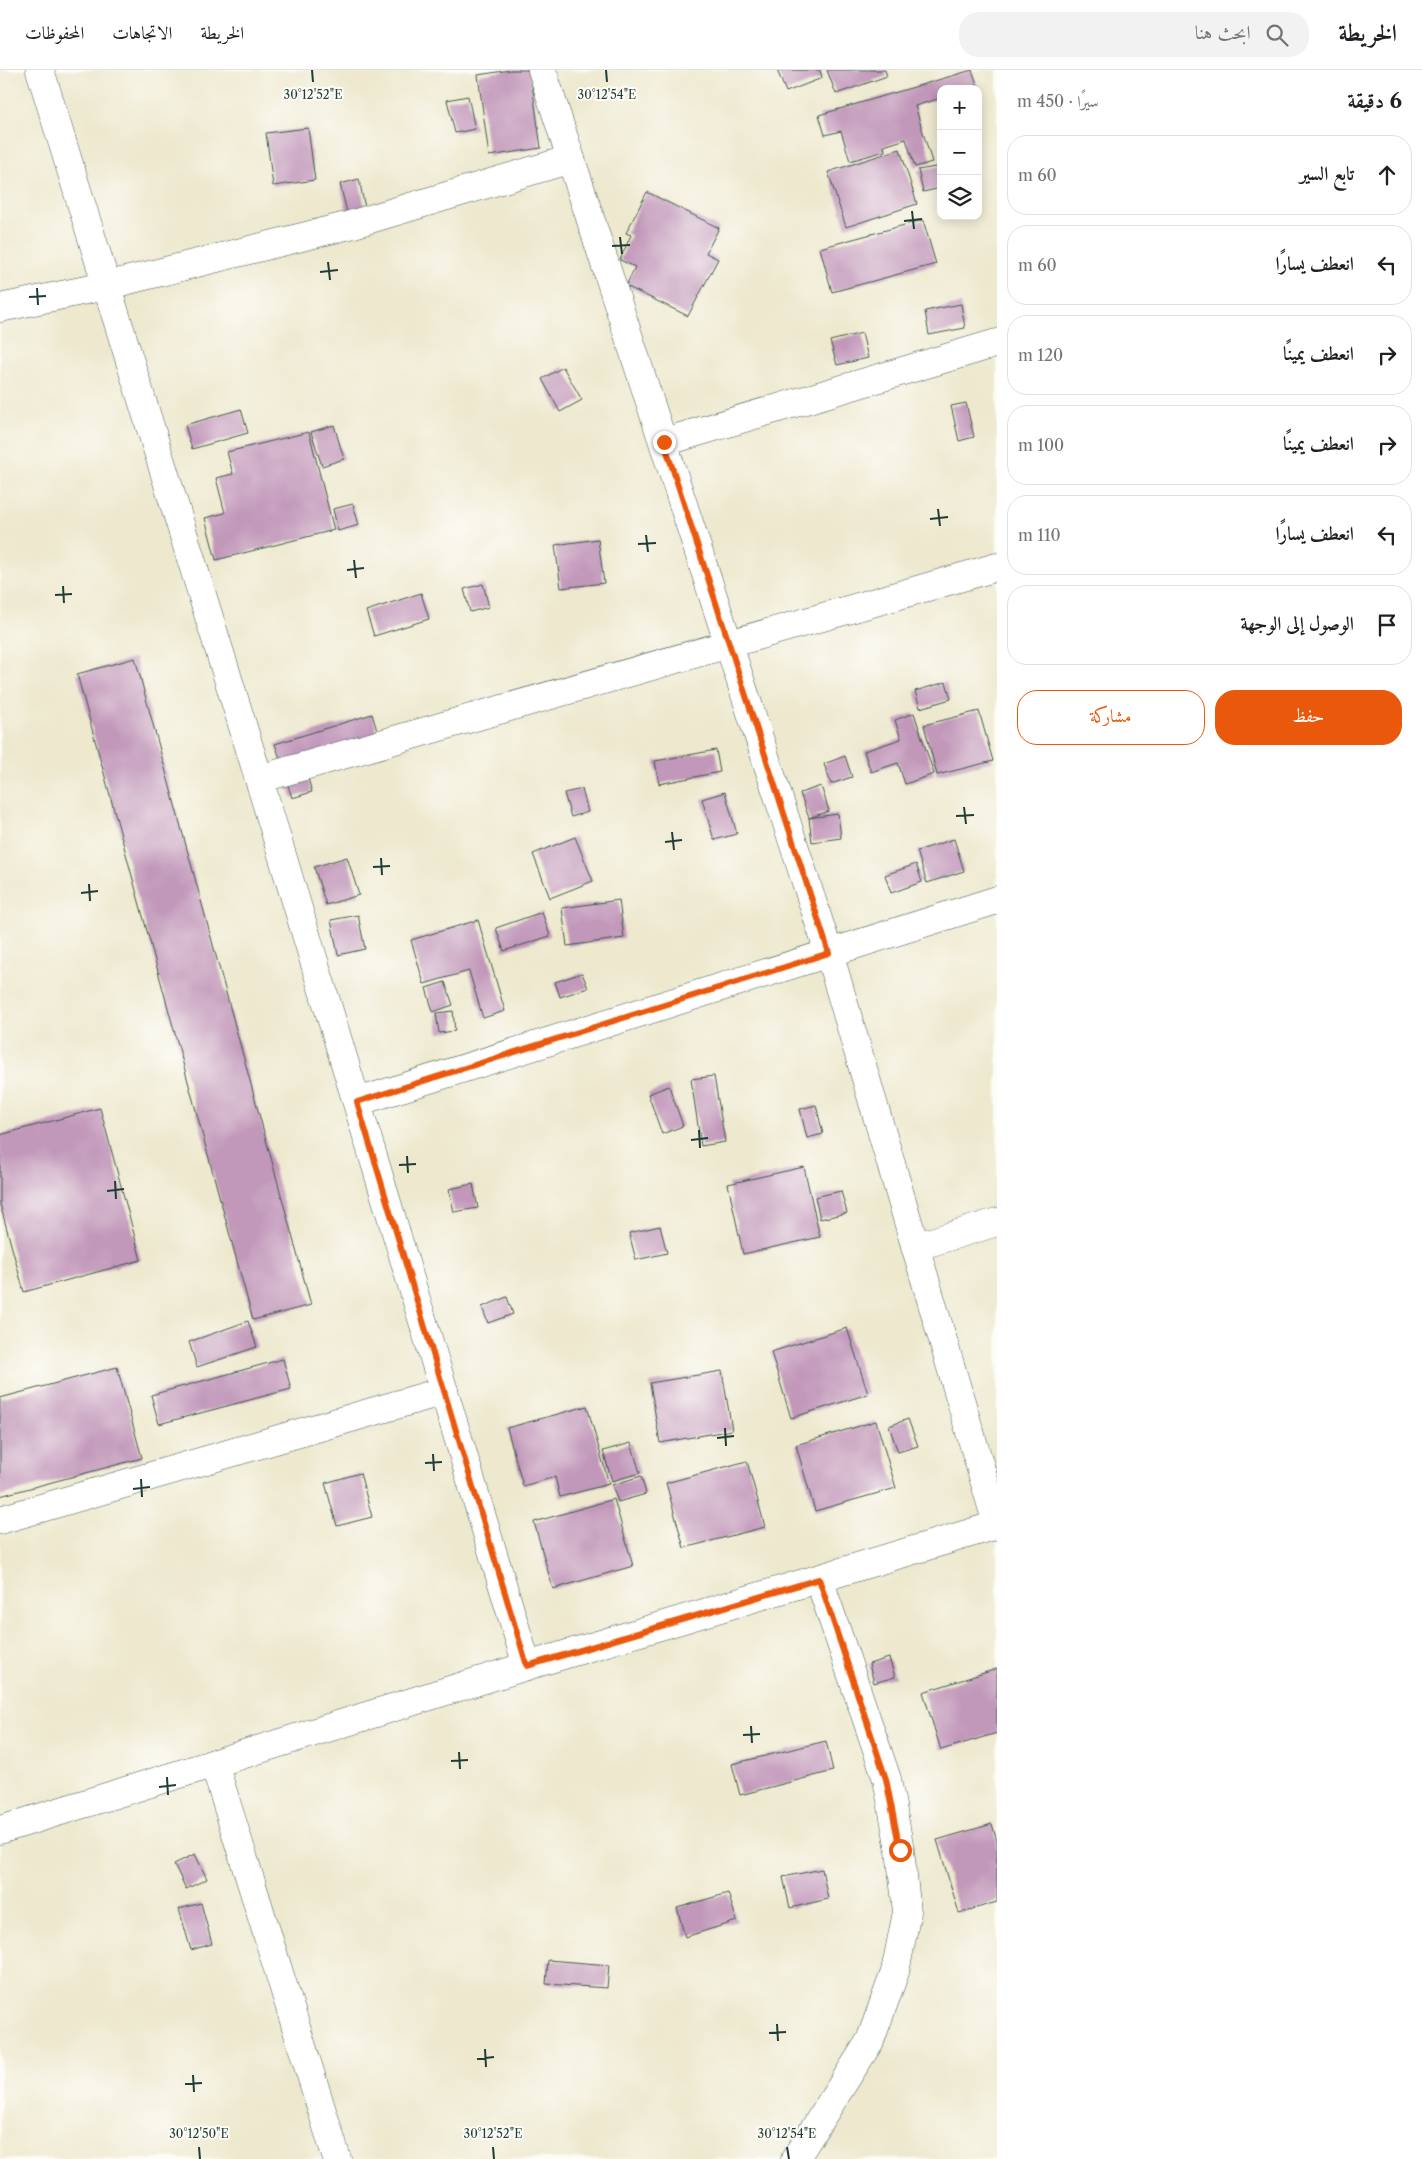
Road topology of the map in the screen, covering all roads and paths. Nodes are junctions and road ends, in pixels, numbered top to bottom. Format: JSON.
{"nodes":[{"id":1,"x":40,"y":70,"type":"edge"},
{"id":2,"x":542,"y":70,"type":"edge"},
{"id":3,"x":571,"y":159,"type":"junction"},
{"id":4,"x":105,"y":286,"type":"junction"},
{"id":5,"x":0,"y":308,"type":"edge"},
{"id":6,"x":997,"y":344,"type":"edge"},
{"id":7,"x":664,"y":442,"type":"junction"},
{"id":8,"x":997,"y":568,"type":"edge"},
{"id":9,"x":730,"y":643,"type":"junction"},
{"id":10,"x":259,"y":779,"type":"junction"},
{"id":11,"x":997,"y":900,"type":"edge"},
{"id":12,"x":829,"y":953,"type":"junction"},
{"id":13,"x":357,"y":1102,"type":"junction"},
{"id":14,"x":997,"y":1222,"type":"edge"},
{"id":15,"x":915,"y":1247,"type":"junction"},
{"id":16,"x":444,"y":1391,"type":"junction"},
{"id":17,"x":0,"y":1520,"type":"edge"},
{"id":18,"x":997,"y":1524,"type":"edge"},
{"id":19,"x":819,"y":1579,"type":"junction"},
{"id":20,"x":527,"y":1666,"type":"junction"},
{"id":21,"x":214,"y":1763,"type":"junction"},
{"id":22,"x":0,"y":1830,"type":"edge"},
{"id":23,"x":337,"y":2159,"type":"edge"},
{"id":24,"x":795,"y":2159,"type":"edge"}],
"edges":[{"from":1,"to":4,"type":"street"},
{"from":2,"to":3,"type":"street"},
{"from":3,"to":4,"type":"street"},
{"from":3,"to":7,"type":"street"},
{"from":4,"to":5,"type":"street"},
{"from":4,"to":10,"type":"street"},
{"from":6,"to":7,"type":"street"},
{"from":7,"to":9,"type":"street"},
{"from":8,"to":9,"type":"street"},
{"from":9,"to":10,"type":"street"},
{"from":9,"to":12,"type":"street"},
{"from":10,"to":13,"type":"street"},
{"from":11,"to":12,"type":"street"},
{"from":12,"to":13,"type":"street"},
{"from":12,"to":15,"type":"street"},
{"from":13,"to":16,"type":"street"},
{"from":14,"to":15,"type":"street"},
{"from":15,"to":18,"type":"street"},
{"from":16,"to":17,"type":"street"},
{"from":16,"to":20,"type":"street"},
{"from":18,"to":19,"type":"street"},
{"from":19,"to":20,"type":"street"},
{"from":19,"to":24,"type":"street"},
{"from":20,"to":21,"type":"street"},
{"from":21,"to":22,"type":"street"},
{"from":21,"to":23,"type":"street"}]}
